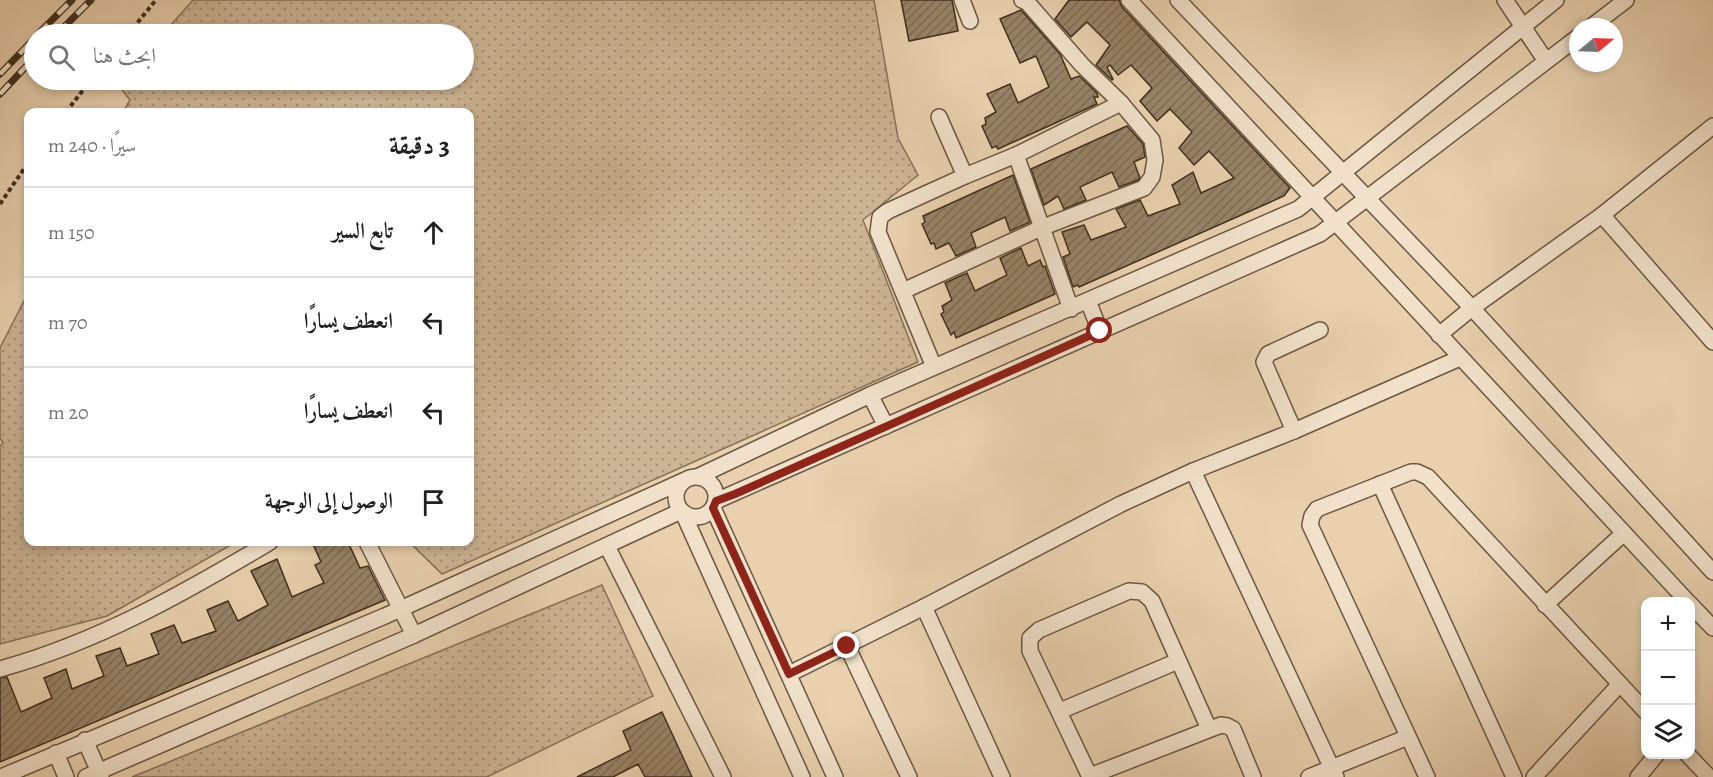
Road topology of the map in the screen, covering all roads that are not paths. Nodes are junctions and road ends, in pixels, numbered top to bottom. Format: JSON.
{"nodes":[{"id":1,"x":962,"y":0,"type":"edge"},
{"id":2,"x":1022,"y":0,"type":"edge"},
{"id":3,"x":1129,"y":0,"type":"edge"},
{"id":4,"x":1178,"y":0,"type":"edge"},
{"id":5,"x":1505,"y":0,"type":"edge"},
{"id":6,"x":1556,"y":0,"type":"edge"},
{"id":7,"x":1626,"y":0,"type":"edge"},
{"id":8,"x":1603,"y":18,"type":"edge"},
{"id":9,"x":970,"y":21,"type":"dead end"},
{"id":10,"x":1522,"y":26,"type":"junction"},
{"id":11,"x":1569,"y":44,"type":"edge"},
{"id":12,"x":1546,"y":61,"type":"junction"},
{"id":13,"x":1121,"y":103,"type":"junction"},
{"id":14,"x":939,"y":117,"type":"dead end"},
{"id":15,"x":1713,"y":126,"type":"edge"},
{"id":16,"x":1016,"y":155,"type":"junction"},
{"id":17,"x":1342,"y":173,"type":"junction"},
{"id":18,"x":965,"y":176,"type":"junction"},
{"id":19,"x":1314,"y":197,"type":"junction"},
{"id":20,"x":1367,"y":199,"type":"junction"},
{"id":21,"x":1602,"y":215,"type":"junction"},
{"id":22,"x":1337,"y":222,"type":"junction"},
{"id":23,"x":1041,"y":228,"type":"junction"},
{"id":24,"x":903,"y":291,"type":"junction"},
{"id":25,"x":1088,"y":301,"type":"junction"},
{"id":26,"x":1472,"y":308,"type":"junction"},
{"id":27,"x":1071,"y":309,"type":"junction"},
{"id":28,"x":1320,"y":330,"type":"dead end"},
{"id":29,"x":1100,"y":331,"type":"junction"},
{"id":30,"x":1439,"y":335,"type":"junction"},
{"id":31,"x":1713,"y":342,"type":"edge"},
{"id":32,"x":1460,"y":358,"type":"junction"},
{"id":33,"x":934,"y":367,"type":"junction"},
{"id":34,"x":870,"y":395,"type":"junction"},
{"id":35,"x":886,"y":426,"type":"junction"},
{"id":36,"x":1294,"y":431,"type":"junction"},
{"id":37,"x":1193,"y":471,"type":"junction"},
{"id":38,"x":690,"y":479,"type":"junction"},
{"id":39,"x":1380,"y":484,"type":"junction"},
{"id":40,"x":714,"y":504,"type":"junction"},
{"id":41,"x":682,"y":512,"type":"junction"},
{"id":42,"x":1624,"y":533,"type":"junction"},
{"id":43,"x":263,"y":546,"type":"edge"},
{"id":44,"x":369,"y":546,"type":"edge"},
{"id":45,"x":607,"y":546,"type":"junction"},
{"id":46,"x":1713,"y":573,"type":"edge"},
{"id":47,"x":1683,"y":597,"type":"edge"},
{"id":48,"x":1545,"y":604,"type":"junction"},
{"id":49,"x":924,"y":607,"type":"junction"},
{"id":50,"x":401,"y":608,"type":"junction"},
{"id":51,"x":1695,"y":609,"type":"edge"},
{"id":52,"x":1713,"y":628,"type":"edge"},
{"id":53,"x":414,"y":635,"type":"junction"},
{"id":54,"x":847,"y":646,"type":"junction"},
{"id":55,"x":1178,"y":661,"type":"junction"},
{"id":56,"x":0,"y":669,"type":"edge"},
{"id":57,"x":789,"y":674,"type":"junction"},
{"id":58,"x":1619,"y":684,"type":"junction"},
{"id":59,"x":1641,"y":707,"type":"edge"},
{"id":60,"x":1060,"y":711,"type":"junction"},
{"id":61,"x":1209,"y":729,"type":"junction"},
{"id":62,"x":1408,"y":737,"type":"junction"},
{"id":63,"x":86,"y":740,"type":"junction"},
{"id":64,"x":56,"y":753,"type":"junction"},
{"id":65,"x":1653,"y":759,"type":"edge"},
{"id":66,"x":1692,"y":759,"type":"edge"},
{"id":67,"x":1333,"y":772,"type":"edge"},
{"id":68,"x":95,"y":775,"type":"edge"},
{"id":69,"x":1,"y":777,"type":"edge"},
{"id":70,"x":66,"y":777,"type":"edge"},
{"id":71,"x":723,"y":777,"type":"edge"},
{"id":72,"x":802,"y":777,"type":"edge"},
{"id":73,"x":835,"y":777,"type":"edge"},
{"id":74,"x":909,"y":777,"type":"edge"},
{"id":75,"x":1002,"y":777,"type":"edge"},
{"id":76,"x":1090,"y":777,"type":"edge"},
{"id":77,"x":1254,"y":777,"type":"edge"},
{"id":78,"x":1309,"y":777,"type":"edge"},
{"id":79,"x":1427,"y":777,"type":"edge"},
{"id":80,"x":1514,"y":777,"type":"edge"},
{"id":81,"x":1534,"y":777,"type":"edge"},
{"id":82,"x":1638,"y":777,"type":"edge"},
{"id":83,"x":1709,"y":777,"type":"edge"}],
"edges":[{"from":1,"to":9,"type":"street"},
{"from":2,"to":13,"type":"street"},
{"from":3,"to":19,"type":"street"},
{"from":4,"to":17,"type":"street"},
{"from":5,"to":10,"type":"street"},
{"from":6,"to":10,"type":"street"},
{"from":7,"to":8,"type":"street"},
{"from":10,"to":12,"type":"street"},
{"from":10,"to":17,"type":"street"},
{"from":11,"to":12,"type":"street"},
{"from":12,"to":20,"type":"street"},
{"from":13,"to":16,"type":"street"},
{"from":13,"to":23,"type":"street"},
{"from":14,"to":18,"type":"street"},
{"from":15,"to":21,"type":"street"},
{"from":16,"to":18,"type":"street"},
{"from":16,"to":23,"type":"street"},
{"from":17,"to":19,"type":"street"},
{"from":17,"to":20,"type":"street"},
{"from":18,"to":24,"type":"street"},
{"from":19,"to":22,"type":"street"},
{"from":19,"to":25,"type":"street"},
{"from":20,"to":22,"type":"street"},
{"from":20,"to":26,"type":"street"},
{"from":21,"to":26,"type":"street"},
{"from":21,"to":31,"type":"street"},
{"from":22,"to":29,"type":"street"},
{"from":22,"to":30,"type":"street"},
{"from":23,"to":24,"type":"street"},
{"from":23,"to":27,"type":"street"},
{"from":24,"to":33,"type":"street"},
{"from":25,"to":27,"type":"street"},
{"from":25,"to":29,"type":"street"},
{"from":26,"to":30,"type":"street"},
{"from":26,"to":46,"type":"street"},
{"from":27,"to":33,"type":"street"},
{"from":28,"to":36,"type":"street"},
{"from":29,"to":35,"type":"street"},
{"from":30,"to":32,"type":"street"},
{"from":32,"to":36,"type":"street"},
{"from":32,"to":42,"type":"street"},
{"from":33,"to":34,"type":"street"},
{"from":34,"to":35,"type":"street"},
{"from":34,"to":38,"type":"street"},
{"from":35,"to":40,"type":"street"},
{"from":36,"to":37,"type":"street"},
{"from":37,"to":49,"type":"street"},
{"from":37,"to":67,"type":"street"},
{"from":38,"to":40,"type":"street"},
{"from":38,"to":41,"type":"street"},
{"from":38,"to":50,"type":"street"},
{"from":39,"to":48,"type":"street"},
{"from":39,"to":62,"type":"street"},
{"from":39,"to":80,"type":"street"},
{"from":40,"to":41,"type":"street"},
{"from":40,"to":57,"type":"street"},
{"from":41,"to":45,"type":"street"},
{"from":41,"to":72,"type":"street"},
{"from":42,"to":47,"type":"street"},
{"from":42,"to":48,"type":"street"},
{"from":43,"to":56,"type":"street"},
{"from":44,"to":50,"type":"street"},
{"from":45,"to":53,"type":"street"},
{"from":45,"to":71,"type":"street"},
{"from":48,"to":58,"type":"street"},
{"from":49,"to":54,"type":"street"},
{"from":49,"to":75,"type":"street"},
{"from":50,"to":53,"type":"street"},
{"from":50,"to":63,"type":"street"},
{"from":51,"to":52,"type":"street"},
{"from":53,"to":68,"type":"street"},
{"from":54,"to":57,"type":"street"},
{"from":54,"to":74,"type":"street"},
{"from":55,"to":60,"type":"street"},
{"from":55,"to":60,"type":"street"},
{"from":55,"to":61,"type":"street"},
{"from":57,"to":73,"type":"street"},
{"from":58,"to":59,"type":"street"},
{"from":58,"to":81,"type":"street"},
{"from":60,"to":76,"type":"street"},
{"from":61,"to":76,"type":"street"},
{"from":61,"to":77,"type":"street"},
{"from":62,"to":67,"type":"street"},
{"from":62,"to":79,"type":"street"},
{"from":63,"to":64,"type":"street"},
{"from":63,"to":68,"type":"street"},
{"from":64,"to":69,"type":"street"},
{"from":64,"to":70,"type":"street"},
{"from":65,"to":82,"type":"street"},
{"from":66,"to":83,"type":"street"},
{"from":67,"to":78,"type":"street"}]}
